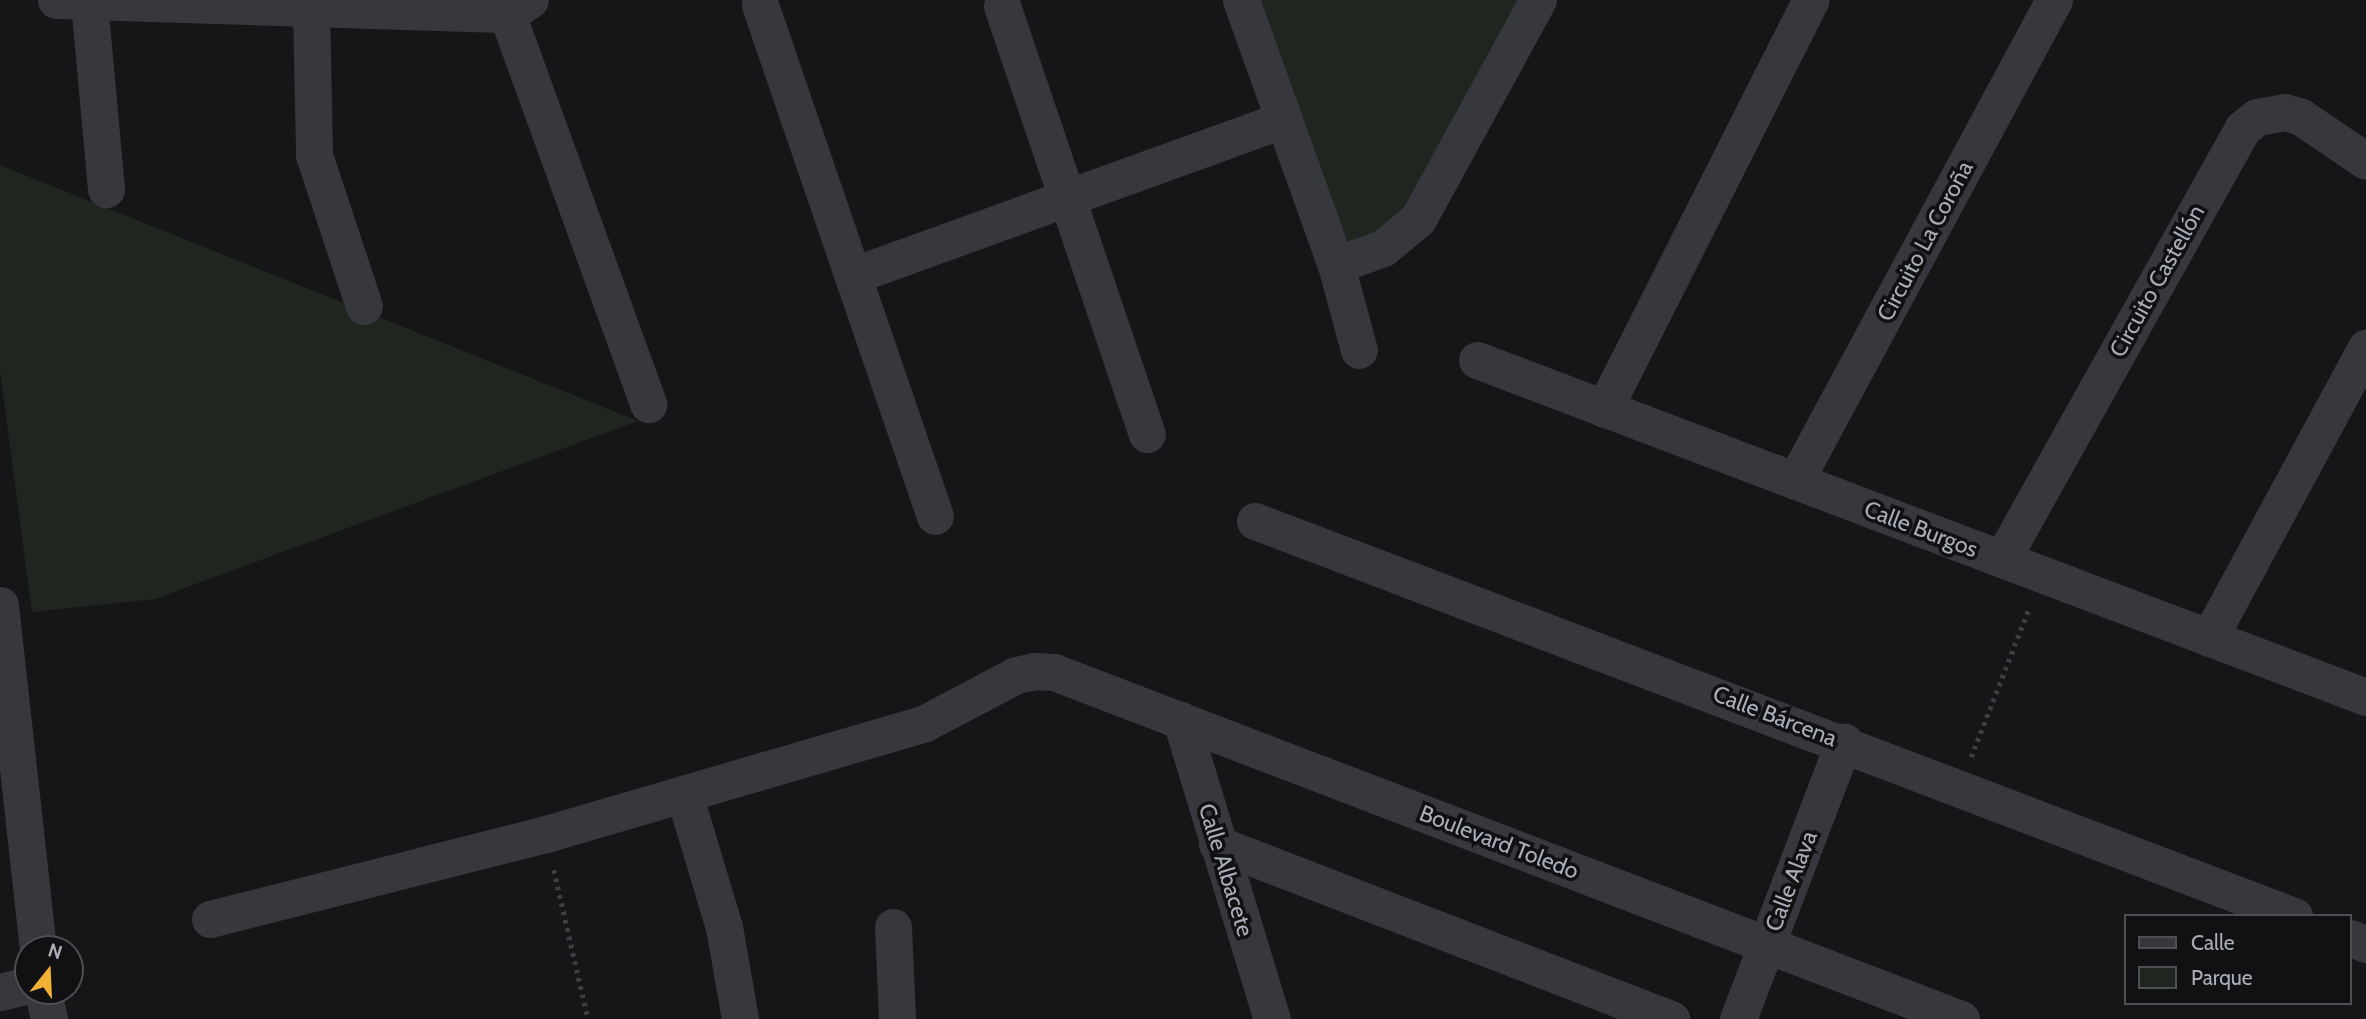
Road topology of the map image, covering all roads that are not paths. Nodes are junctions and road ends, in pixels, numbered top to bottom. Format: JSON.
{"nodes":[{"id":1,"x":1241,"y":0,"type":"edge"},
{"id":2,"x":1538,"y":0,"type":"edge"},
{"id":3,"x":1811,"y":0,"type":"edge"},
{"id":4,"x":2054,"y":0,"type":"edge"},
{"id":5,"x":72,"y":1,"type":"edge"},
{"id":6,"x":514,"y":5,"type":"edge"},
{"id":7,"x":760,"y":5,"type":"dead end"},
{"id":8,"x":1002,"y":6,"type":"dead end"},
{"id":9,"x":311,"y":8,"type":"junction"},
{"id":10,"x":1284,"y":118,"type":"junction"},
{"id":11,"x":2366,"y":162,"type":"edge"},
{"id":12,"x":106,"y":189,"type":"dead end"},
{"id":13,"x":1067,"y":198,"type":"junction"},
{"id":14,"x":1336,"y":265,"type":"junction"},
{"id":15,"x":854,"y":275,"type":"junction"},
{"id":16,"x":364,"y":306,"type":"dead end"},
{"id":17,"x":2366,"y":348,"type":"edge"},
{"id":18,"x":1359,"y":350,"type":"dead end"},
{"id":19,"x":1477,"y":360,"type":"dead end"},
{"id":20,"x":648,"y":404,"type":"dead end"},
{"id":21,"x":1604,"y":409,"type":"junction"},
{"id":22,"x":1147,"y":434,"type":"dead end"},
{"id":23,"x":1796,"y":481,"type":"junction"},
{"id":24,"x":935,"y":516,"type":"dead end"},
{"id":25,"x":1255,"y":521,"type":"dead end"},
{"id":26,"x":2002,"y":559,"type":"junction"},
{"id":27,"x":0,"y":605,"type":"edge"},
{"id":28,"x":2209,"y":638,"type":"junction"},
{"id":29,"x":2366,"y":697,"type":"edge"},
{"id":30,"x":1181,"y":720,"type":"junction"},
{"id":31,"x":1844,"y":742,"type":"junction"},
{"id":32,"x":684,"y":794,"type":"junction"},
{"id":33,"x":1217,"y":844,"type":"junction"},
{"id":34,"x":2289,"y":914,"type":"edge"},
{"id":35,"x":210,"y":919,"type":"dead end"},
{"id":36,"x":893,"y":927,"type":"dead end"},
{"id":37,"x":36,"y":935,"type":"edge"},
{"id":38,"x":1767,"y":944,"type":"junction"},
{"id":39,"x":740,"y":1019,"type":"edge"},
{"id":40,"x":897,"y":1019,"type":"edge"},
{"id":41,"x":1272,"y":1019,"type":"edge"},
{"id":42,"x":1671,"y":1019,"type":"edge"},
{"id":43,"x":1738,"y":1019,"type":"edge"},
{"id":44,"x":1961,"y":1019,"type":"edge"}],
"edges":[{"from":1,"to":10,"type":"street"},
{"from":2,"to":14,"type":"street"},
{"from":3,"to":21,"type":"street"},
{"from":4,"to":23,"type":"street","name":"Circuito La Coroña"},
{"from":5,"to":9,"type":"street"},
{"from":5,"to":12,"type":"street"},
{"from":6,"to":9,"type":"street"},
{"from":6,"to":20,"type":"street"},
{"from":7,"to":15,"type":"street"},
{"from":8,"to":13,"type":"street"},
{"from":9,"to":16,"type":"street"},
{"from":10,"to":13,"type":"street"},
{"from":10,"to":14,"type":"street"},
{"from":11,"to":26,"type":"street","name":"Circuito Castellón"},
{"from":13,"to":15,"type":"street"},
{"from":13,"to":22,"type":"street"},
{"from":14,"to":18,"type":"street"},
{"from":15,"to":24,"type":"street"},
{"from":17,"to":28,"type":"street"},
{"from":19,"to":21,"type":"street","name":"Calle Burgos"},
{"from":21,"to":23,"type":"street","name":"Calle Burgos"},
{"from":23,"to":26,"type":"street","name":"Calle Burgos"},
{"from":25,"to":31,"type":"street","name":"Calle Bárcena"},
{"from":26,"to":28,"type":"street","name":"Calle Burgos"},
{"from":27,"to":37,"type":"street"},
{"from":28,"to":29,"type":"street","name":"Calle Burgos"},
{"from":30,"to":32,"type":"street","name":"Boulevard Toledo"},
{"from":30,"to":33,"type":"street","name":"Calle Albacete"},
{"from":30,"to":38,"type":"street","name":"Boulevard Toledo"},
{"from":31,"to":34,"type":"street","name":"Calle Bárcena"},
{"from":31,"to":38,"type":"street","name":"Calle Alava"},
{"from":32,"to":35,"type":"street"},
{"from":32,"to":39,"type":"street"},
{"from":33,"to":41,"type":"street","name":"Calle Albacete"},
{"from":33,"to":42,"type":"street"},
{"from":36,"to":40,"type":"street"},
{"from":38,"to":43,"type":"street","name":"Calle Alava"},
{"from":38,"to":44,"type":"street","name":"Boulevard Toledo"}]}
